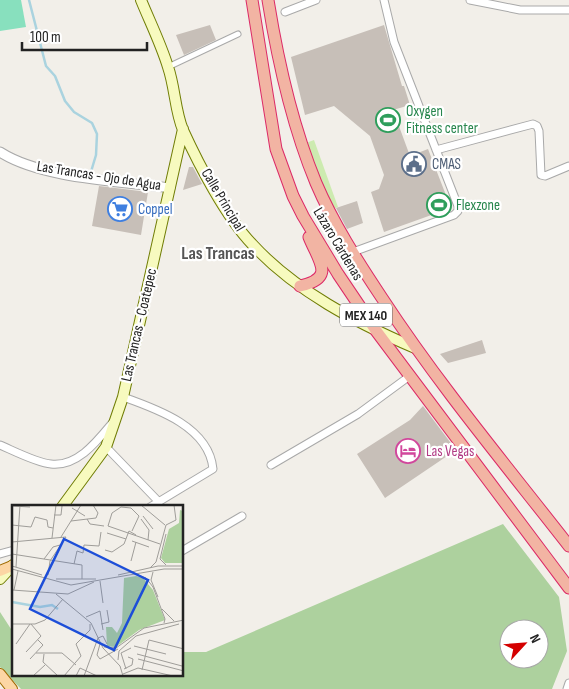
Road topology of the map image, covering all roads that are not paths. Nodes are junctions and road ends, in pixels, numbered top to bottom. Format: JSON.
{"nodes":[{"id":1,"x":141,"y":0,"type":"edge"},
{"id":2,"x":247,"y":0,"type":"edge"},
{"id":3,"x":252,"y":0,"type":"edge"},
{"id":4,"x":268,"y":0,"type":"edge"},
{"id":5,"x":316,"y":0,"type":"edge"},
{"id":6,"x":384,"y":0,"type":"edge"},
{"id":7,"x":470,"y":0,"type":"edge"},
{"id":8,"x":569,"y":10,"type":"edge"},
{"id":9,"x":285,"y":12,"type":"dead end"},
{"id":10,"x":255,"y":20,"type":"junction"},
{"id":11,"x":238,"y":34,"type":"dead end"},
{"id":12,"x":168,"y":67,"type":"junction"},
{"id":13,"x":183,"y":129,"type":"junction"},
{"id":14,"x":436,"y":150,"type":"junction"},
{"id":15,"x":0,"y":152,"type":"edge"},
{"id":16,"x":569,"y":166,"type":"edge"},
{"id":17,"x":170,"y":188,"type":"junction"},
{"id":18,"x":303,"y":216,"type":"junction"},
{"id":19,"x":353,"y":252,"type":"junction"},
{"id":20,"x":300,"y":286,"type":"junction"},
{"id":21,"x":378,"y":332,"type":"junction"},
{"id":22,"x":414,"y":348,"type":"junction"},
{"id":23,"x":411,"y":375,"type":"junction"},
{"id":24,"x":123,"y":398,"type":"junction"},
{"id":25,"x":116,"y":418,"type":"junction"},
{"id":26,"x":0,"y":446,"type":"edge"},
{"id":27,"x":106,"y":447,"type":"junction"},
{"id":28,"x":271,"y":465,"type":"dead end"},
{"id":29,"x":158,"y":501,"type":"junction"},
{"id":30,"x":63,"y":505,"type":"edge"},
{"id":31,"x":152,"y":505,"type":"edge"},
{"id":32,"x":242,"y":516,"type":"dead end"},
{"id":33,"x":569,"y":546,"type":"edge"},
{"id":34,"x":184,"y":550,"type":"edge"},
{"id":35,"x":12,"y":565,"type":"edge"},
{"id":36,"x":12,"y":566,"type":"edge"},
{"id":37,"x":0,"y":571,"type":"edge"},
{"id":38,"x":0,"y":579,"type":"edge"},
{"id":39,"x":569,"y":588,"type":"edge"},
{"id":40,"x":0,"y":674,"type":"edge"},
{"id":41,"x":569,"y":683,"type":"edge"},
{"id":42,"x":12,"y":689,"type":"edge"},
{"id":43,"x":567,"y":689,"type":"edge"}],
"edges":[{"from":1,"to":12,"type":"main road","name":"Calle Principal"},
{"from":2,"to":10,"type":"street"},
{"from":3,"to":10,"type":"highway","name":"Lázaro Cárdenas","number":"MEX 140"},
{"from":4,"to":19,"type":"highway","name":"Lázaro Cárdenas","number":"MEX 140"},
{"from":5,"to":9,"type":"street"},
{"from":6,"to":14,"type":"street"},
{"from":7,"to":8,"type":"street"},
{"from":10,"to":18,"type":"highway","name":"Lázaro Cárdenas","number":"MEX 140"},
{"from":11,"to":12,"type":"street"},
{"from":12,"to":13,"type":"main road","name":"Calle Principal"},
{"from":13,"to":17,"type":"main road","name":"Las Trancas - Coatepec"},
{"from":13,"to":20,"type":"main road","name":"Calle Principal"},
{"from":14,"to":16,"type":"street"},
{"from":14,"to":19,"type":"street"},
{"from":15,"to":17,"type":"street","name":"Las Trancas - Ojo de Agua"},
{"from":17,"to":24,"type":"main road","name":"Las Trancas - Coatepec"},
{"from":18,"to":20,"type":"highway"},
{"from":18,"to":21,"type":"highway","name":"Lázaro Cárdenas","number":"MEX 140"},
{"from":19,"to":22,"type":"highway","name":"Lázaro Cárdenas","number":"MEX 140"},
{"from":20,"to":21,"type":"main road","name":"Calle Principal"},
{"from":21,"to":22,"type":"main road","name":"Calle Principal"},
{"from":21,"to":23,"type":"highway","name":"Lázaro Cárdenas","number":"MEX 140"},
{"from":22,"to":33,"type":"highway","name":"Lázaro Cárdenas","number":"MEX 140"},
{"from":23,"to":28,"type":"street"},
{"from":23,"to":39,"type":"highway","name":"Lázaro Cárdenas","number":"MEX 140"},
{"from":24,"to":25,"type":"main road","name":"Las Trancas - Coatepec"},
{"from":24,"to":29,"type":"street"},
{"from":25,"to":26,"type":"street"},
{"from":25,"to":27,"type":"main road","name":"Las Trancas - Coatepec"},
{"from":27,"to":29,"type":"street"},
{"from":27,"to":30,"type":"main road","name":"Las Trancas - Coatepec"},
{"from":29,"to":31,"type":"street"},
{"from":32,"to":34,"type":"street"},
{"from":35,"to":37,"type":"main road"},
{"from":36,"to":38,"type":"main road"},
{"from":40,"to":42,"type":"main road"},
{"from":41,"to":43,"type":"street"}]}
